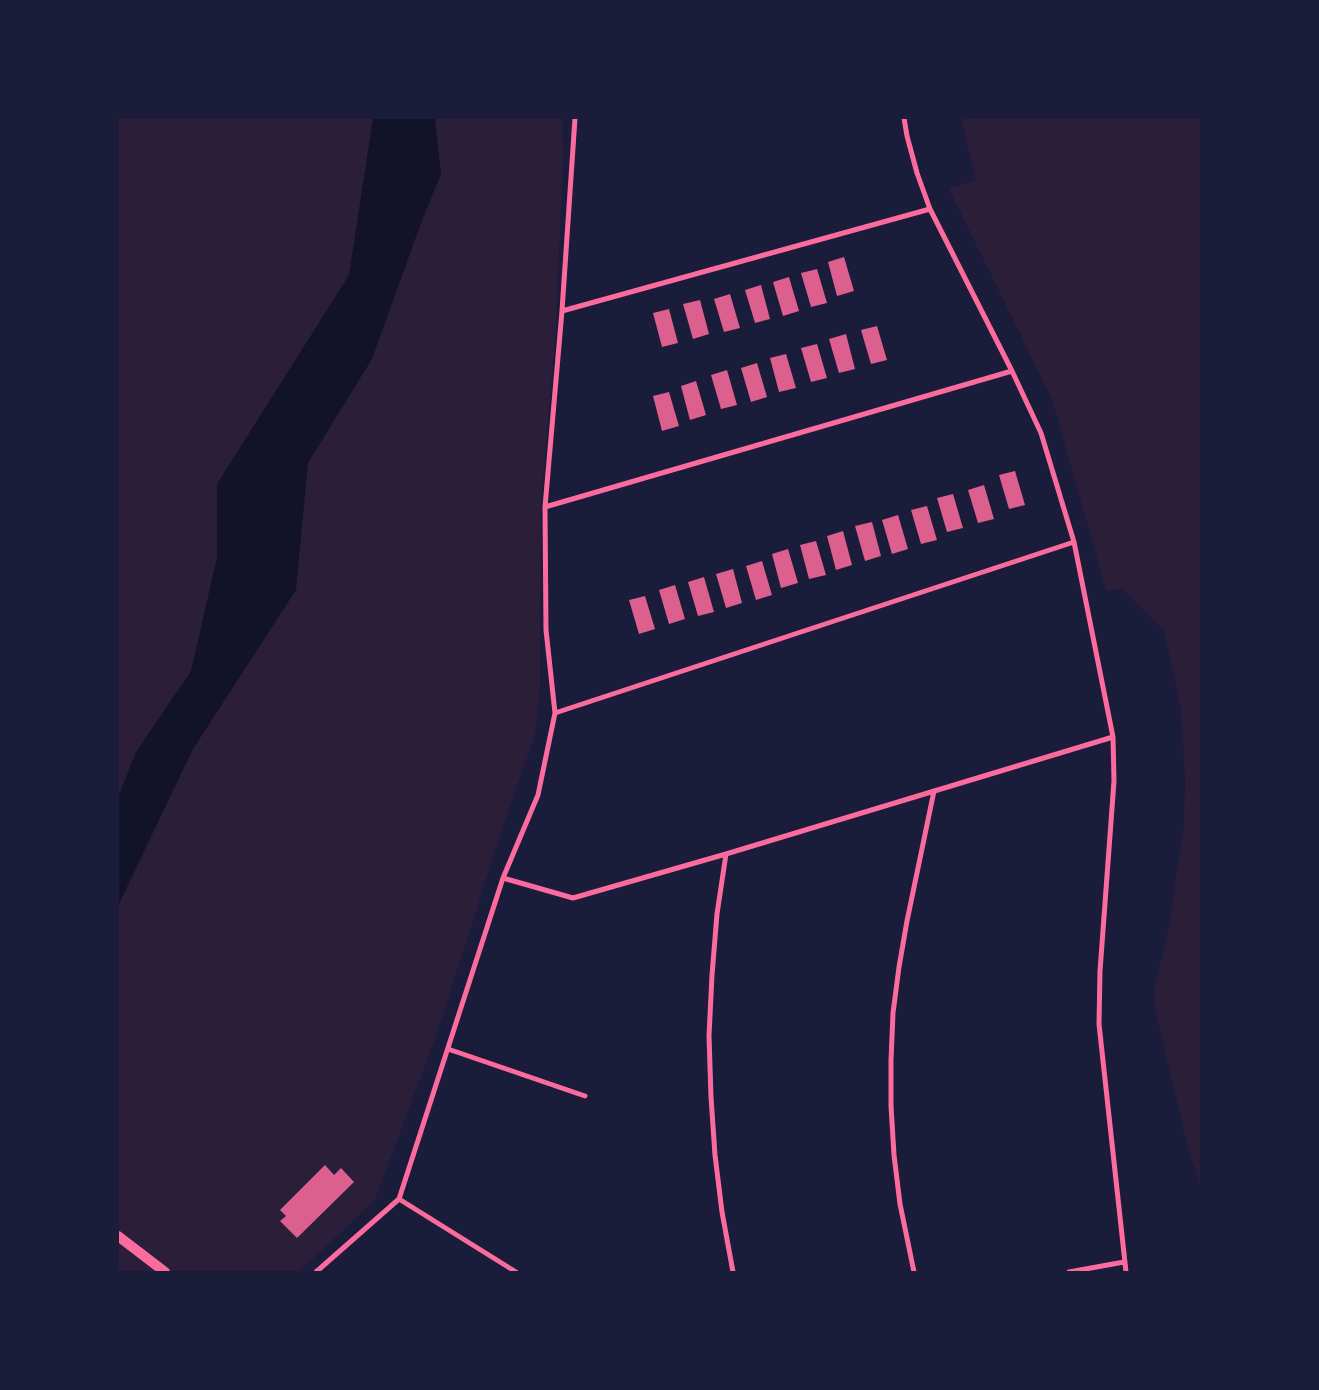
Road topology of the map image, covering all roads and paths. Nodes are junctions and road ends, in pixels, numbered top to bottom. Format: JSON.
{"nodes":[{"id":1,"x":575,"y":118,"type":"edge"},
{"id":2,"x":904,"y":118,"type":"edge"},
{"id":3,"x":930,"y":209,"type":"junction"},
{"id":4,"x":562,"y":311,"type":"junction"},
{"id":5,"x":1012,"y":371,"type":"junction"},
{"id":6,"x":544,"y":507,"type":"junction"},
{"id":7,"x":1074,"y":542,"type":"junction"},
{"id":8,"x":555,"y":714,"type":"junction"},
{"id":9,"x":1113,"y":737,"type":"junction"},
{"id":10,"x":934,"y":791,"type":"junction"},
{"id":11,"x":726,"y":854,"type":"junction"},
{"id":12,"x":503,"y":878,"type":"junction"},
{"id":13,"x":448,"y":1049,"type":"junction"},
{"id":14,"x":585,"y":1096,"type":"dead end"},
{"id":15,"x":399,"y":1199,"type":"junction"},
{"id":16,"x":118,"y":1236,"type":"edge"},
{"id":17,"x":1124,"y":1262,"type":"junction"},
{"id":18,"x":165,"y":1272,"type":"edge"},
{"id":19,"x":316,"y":1272,"type":"edge"},
{"id":20,"x":516,"y":1272,"type":"edge"},
{"id":21,"x":733,"y":1272,"type":"edge"},
{"id":22,"x":914,"y":1272,"type":"edge"},
{"id":23,"x":1069,"y":1272,"type":"edge"},
{"id":24,"x":1126,"y":1272,"type":"edge"}],
"edges":[{"from":1,"to":4,"type":"street"},
{"from":2,"to":3,"type":"street"},
{"from":3,"to":4,"type":"street"},
{"from":3,"to":5,"type":"street"},
{"from":4,"to":6,"type":"street"},
{"from":5,"to":6,"type":"street"},
{"from":5,"to":7,"type":"street"},
{"from":6,"to":8,"type":"street"},
{"from":7,"to":8,"type":"street"},
{"from":7,"to":9,"type":"street"},
{"from":8,"to":12,"type":"street"},
{"from":9,"to":10,"type":"street"},
{"from":9,"to":17,"type":"street"},
{"from":10,"to":11,"type":"street"},
{"from":10,"to":22,"type":"street"},
{"from":11,"to":12,"type":"street"},
{"from":11,"to":21,"type":"street"},
{"from":12,"to":13,"type":"street"},
{"from":13,"to":14,"type":"street"},
{"from":13,"to":15,"type":"street"},
{"from":15,"to":19,"type":"street"},
{"from":15,"to":20,"type":"street"},
{"from":16,"to":18,"type":"main road"},
{"from":17,"to":23,"type":"street"},
{"from":17,"to":24,"type":"street"}]}
